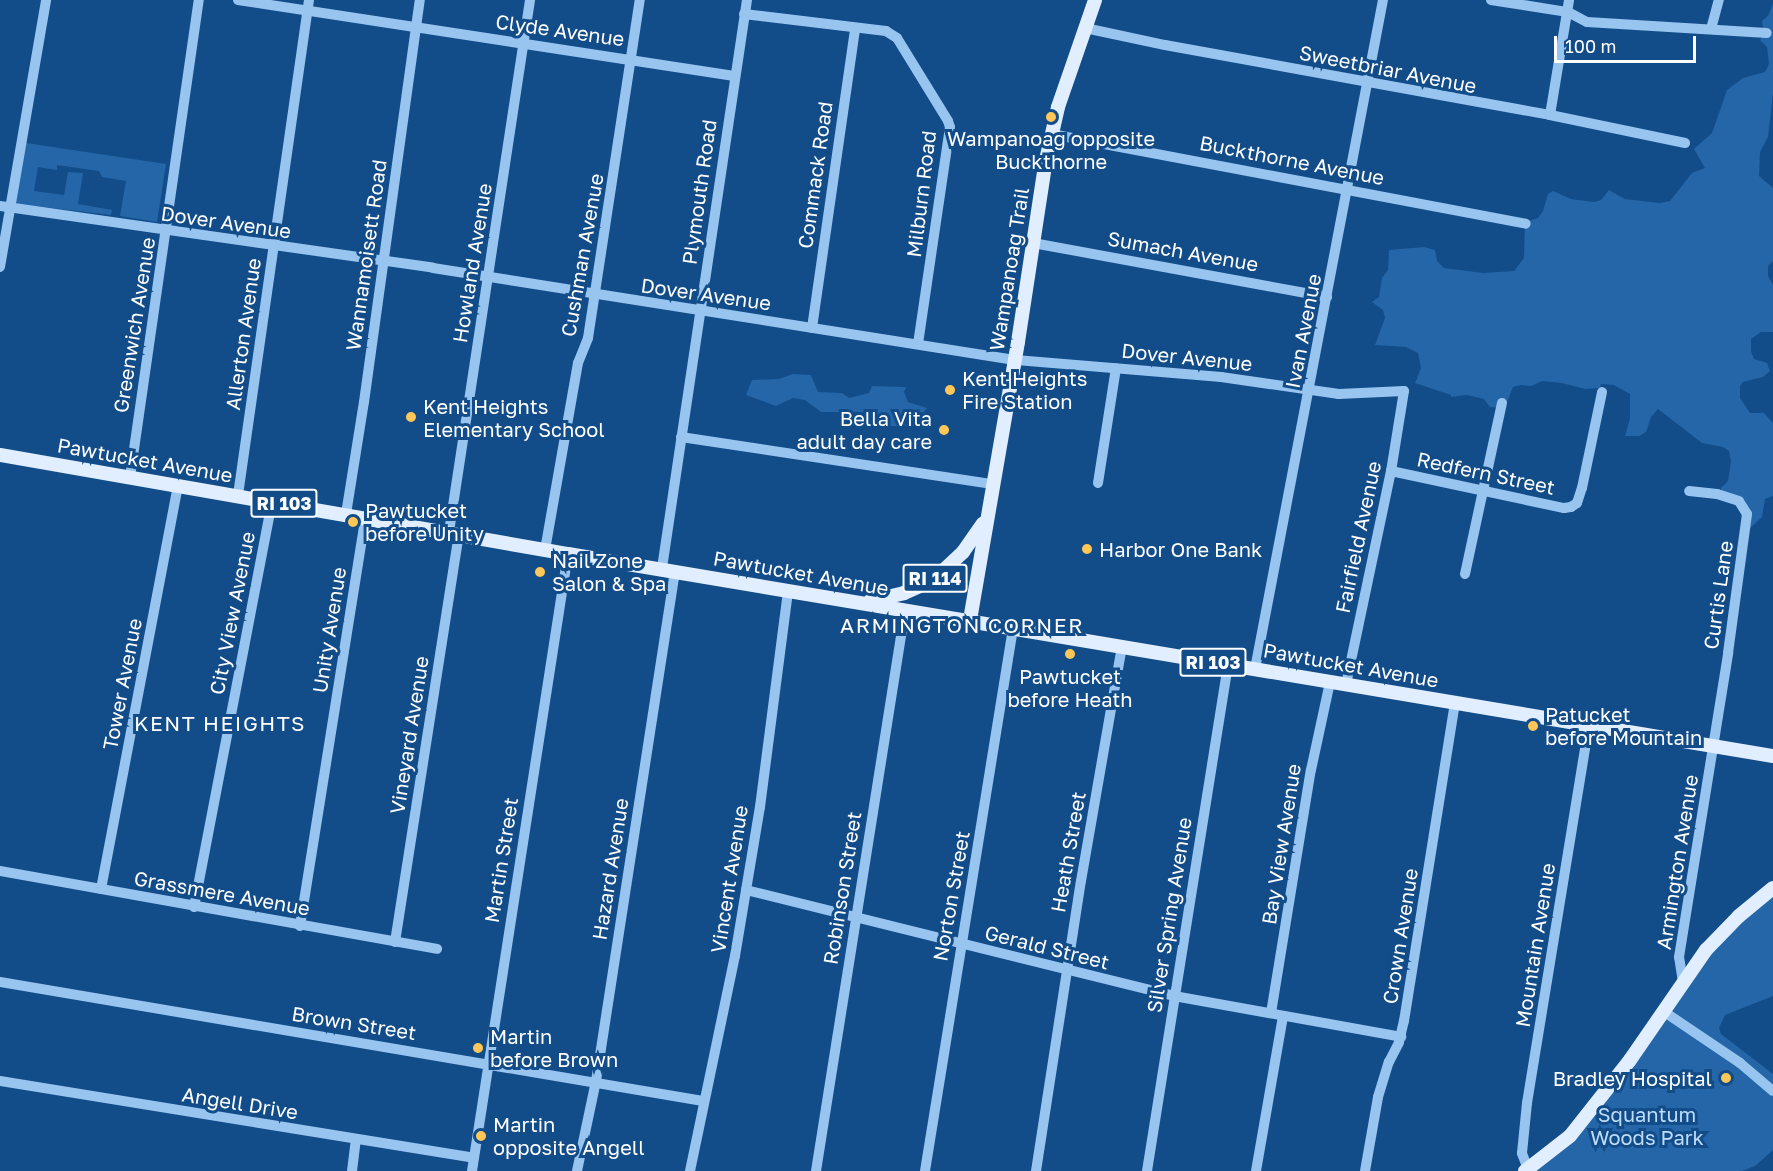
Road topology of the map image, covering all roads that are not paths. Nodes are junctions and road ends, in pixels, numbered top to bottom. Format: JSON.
{"nodes":[{"id":1,"x":46,"y":0,"type":"edge"},
{"id":2,"x":200,"y":0,"type":"edge"},
{"id":3,"x":238,"y":0,"type":"edge"},
{"id":4,"x":420,"y":0,"type":"edge"},
{"id":5,"x":530,"y":0,"type":"edge"},
{"id":6,"x":640,"y":0,"type":"edge"},
{"id":7,"x":747,"y":0,"type":"edge"},
{"id":8,"x":1095,"y":0,"type":"edge"},
{"id":9,"x":1383,"y":0,"type":"edge"},
{"id":10,"x":1491,"y":0,"type":"edge"},
{"id":11,"x":1569,"y":0,"type":"edge"},
{"id":12,"x":1719,"y":0,"type":"edge"},
{"id":13,"x":308,"y":5,"type":"edge"},
{"id":14,"x":1568,"y":12,"type":"junction"},
{"id":15,"x":744,"y":14,"type":"junction"},
{"id":16,"x":417,"y":27,"type":"junction"},
{"id":17,"x":855,"y":28,"type":"junction"},
{"id":18,"x":1085,"y":28,"type":"junction"},
{"id":19,"x":1711,"y":29,"type":"junction"},
{"id":20,"x":1767,"y":33,"type":"dead end"},
{"id":21,"x":524,"y":44,"type":"junction"},
{"id":22,"x":632,"y":58,"type":"junction"},
{"id":23,"x":734,"y":76,"type":"junction"},
{"id":24,"x":1368,"y":83,"type":"junction"},
{"id":25,"x":1550,"y":115,"type":"junction"},
{"id":26,"x":1051,"y":134,"type":"junction"},
{"id":27,"x":1685,"y":143,"type":"dead end"},
{"id":28,"x":1348,"y":188,"type":"junction"},
{"id":29,"x":4,"y":207,"type":"edge"},
{"id":30,"x":1526,"y":224,"type":"dead end"},
{"id":31,"x":166,"y":232,"type":"junction"},
{"id":32,"x":1033,"y":243,"type":"junction"},
{"id":33,"x":273,"y":246,"type":"junction"},
{"id":34,"x":382,"y":262,"type":"junction"},
{"id":35,"x":0,"y":267,"type":"edge"},
{"id":36,"x":489,"y":278,"type":"junction"},
{"id":37,"x":595,"y":296,"type":"junction"},
{"id":38,"x":1327,"y":297,"type":"junction"},
{"id":39,"x":700,"y":312,"type":"junction"},
{"id":40,"x":812,"y":328,"type":"junction"},
{"id":41,"x":918,"y":343,"type":"junction"},
{"id":42,"x":1015,"y":360,"type":"junction"},
{"id":43,"x":1116,"y":368,"type":"junction"},
{"id":44,"x":1310,"y":390,"type":"junction"},
{"id":45,"x":1602,"y":392,"type":"dead end"},
{"id":46,"x":1404,"y":396,"type":"joint"},
{"id":47,"x":1502,"y":403,"type":"dead end"},
{"id":48,"x":681,"y":436,"type":"junction"},
{"id":49,"x":0,"y":454,"type":"edge"},
{"id":50,"x":1391,"y":471,"type":"junction"},
{"id":51,"x":130,"y":477,"type":"junction"},
{"id":52,"x":1098,"y":483,"type":"dead end"},
{"id":53,"x":992,"y":484,"type":"junction"},
{"id":54,"x":178,"y":486,"type":"junction"},
{"id":55,"x":1481,"y":491,"type":"junction"},
{"id":56,"x":1689,"y":491,"type":"dead end"},
{"id":57,"x":238,"y":495,"type":"junction"},
{"id":58,"x":272,"y":501,"type":"junction"},
{"id":59,"x":346,"y":514,"type":"junction"},
{"id":60,"x":987,"y":516,"type":"junction"},
{"id":61,"x":365,"y":518,"type":"junction"},
{"id":62,"x":454,"y":533,"type":"junction"},
{"id":63,"x":545,"y":550,"type":"junction"},
{"id":64,"x":568,"y":554,"type":"junction"},
{"id":65,"x":668,"y":570,"type":"junction"},
{"id":66,"x":1465,"y":574,"type":"dead end"},
{"id":67,"x":788,"y":590,"type":"junction"},
{"id":68,"x":859,"y":602,"type":"junction"},
{"id":69,"x":905,"y":611,"type":"junction"},
{"id":70,"x":970,"y":620,"type":"junction"},
{"id":71,"x":1013,"y":628,"type":"junction"},
{"id":72,"x":1122,"y":647,"type":"junction"},
{"id":73,"x":1228,"y":664,"type":"junction"},
{"id":74,"x":1255,"y":669,"type":"junction"},
{"id":75,"x":1330,"y":682,"type":"junction"},
{"id":76,"x":1346,"y":685,"type":"junction"},
{"id":77,"x":1455,"y":703,"type":"junction"},
{"id":78,"x":1589,"y":726,"type":"junction"},
{"id":79,"x":1712,"y":747,"type":"junction"},
{"id":80,"x":1773,"y":756,"type":"edge"},
{"id":81,"x":0,"y":872,"type":"edge"},
{"id":82,"x":1773,"y":888,"type":"edge"},
{"id":83,"x":101,"y":889,"type":"junction"},
{"id":84,"x":746,"y":890,"type":"junction"},
{"id":85,"x":195,"y":908,"type":"junction"},
{"id":86,"x":857,"y":920,"type":"junction"},
{"id":87,"x":300,"y":926,"type":"junction"},
{"id":88,"x":395,"y":942,"type":"junction"},
{"id":89,"x":960,"y":945,"type":"junction"},
{"id":90,"x":437,"y":949,"type":"dead end"},
{"id":91,"x":1067,"y":969,"type":"junction"},
{"id":92,"x":0,"y":982,"type":"edge"},
{"id":93,"x":1683,"y":982,"type":"junction"},
{"id":94,"x":1173,"y":996,"type":"junction"},
{"id":95,"x":1663,"y":1011,"type":"junction"},
{"id":96,"x":1271,"y":1013,"type":"junction"},
{"id":97,"x":1283,"y":1016,"type":"junction"},
{"id":98,"x":1401,"y":1037,"type":"junction"},
{"id":99,"x":488,"y":1064,"type":"junction"},
{"id":100,"x":596,"y":1081,"type":"junction"},
{"id":101,"x":0,"y":1082,"type":"edge"},
{"id":102,"x":1773,"y":1091,"type":"edge"},
{"id":103,"x":703,"y":1101,"type":"junction"},
{"id":104,"x":356,"y":1140,"type":"junction"},
{"id":105,"x":474,"y":1158,"type":"junction"},
{"id":106,"x":1526,"y":1170,"type":"edge"},
{"id":107,"x":352,"y":1171,"type":"edge"},
{"id":108,"x":472,"y":1171,"type":"edge"},
{"id":109,"x":577,"y":1171,"type":"edge"},
{"id":110,"x":690,"y":1171,"type":"edge"},
{"id":111,"x":816,"y":1171,"type":"edge"},
{"id":112,"x":925,"y":1171,"type":"edge"},
{"id":113,"x":1036,"y":1171,"type":"edge"},
{"id":114,"x":1147,"y":1171,"type":"edge"},
{"id":115,"x":1256,"y":1171,"type":"edge"},
{"id":116,"x":1365,"y":1171,"type":"edge"}],
"edges":[{"from":1,"to":29,"type":"street"},
{"from":2,"to":31,"type":"street","name":"Greenwich Avenue"},
{"from":3,"to":13,"type":"street","name":"Clyde Avenue"},
{"from":4,"to":16,"type":"street","name":"Wannamoisett Road"},
{"from":5,"to":21,"type":"street","name":"Howland Avenue"},
{"from":6,"to":22,"type":"street","name":"Cushman Avenue"},
{"from":7,"to":15,"type":"street","name":"Plymouth Road"},
{"from":8,"to":18,"type":"main road","name":"Wampanoag Trail","number":"RI 114"},
{"from":9,"to":24,"type":"street","name":"Ivan Avenue"},
{"from":10,"to":14,"type":"street"},
{"from":11,"to":14,"type":"street"},
{"from":12,"to":19,"type":"street"},
{"from":13,"to":16,"type":"street","name":"Clyde Avenue"},
{"from":13,"to":33,"type":"street","name":"Allerton Avenue"},
{"from":14,"to":19,"type":"street"},
{"from":14,"to":25,"type":"street"},
{"from":15,"to":17,"type":"street","name":"Milburn Road"},
{"from":15,"to":23,"type":"street","name":"Plymouth Road"},
{"from":16,"to":21,"type":"street","name":"Clyde Avenue"},
{"from":16,"to":34,"type":"street","name":"Wannamoisett Road"},
{"from":17,"to":40,"type":"street","name":"Commack Road"},
{"from":17,"to":41,"type":"street","name":"Milburn Road"},
{"from":18,"to":24,"type":"street","name":"Sweetbriar Avenue"},
{"from":18,"to":26,"type":"main road","name":"Wampanoag Trail","number":"RI 114"},
{"from":19,"to":20,"type":"street"},
{"from":21,"to":22,"type":"street","name":"Clyde Avenue"},
{"from":21,"to":36,"type":"street","name":"Howland Avenue"},
{"from":22,"to":23,"type":"street","name":"Clyde Avenue"},
{"from":22,"to":37,"type":"street","name":"Cushman Avenue"},
{"from":23,"to":39,"type":"street","name":"Plymouth Road"},
{"from":24,"to":25,"type":"street","name":"Sweetbriar Avenue"},
{"from":24,"to":28,"type":"street","name":"Ivan Avenue"},
{"from":25,"to":27,"type":"street","name":"Sweetbriar Avenue"},
{"from":26,"to":28,"type":"street","name":"Buckthorne Avenue"},
{"from":26,"to":32,"type":"main road","name":"Wampanoag Trail","number":"RI 114"},
{"from":28,"to":30,"type":"street","name":"Buckthorne Avenue"},
{"from":28,"to":38,"type":"street","name":"Ivan Avenue"},
{"from":29,"to":31,"type":"street","name":"Dover Avenue"},
{"from":29,"to":35,"type":"street"},
{"from":31,"to":33,"type":"street","name":"Dover Avenue"},
{"from":31,"to":51,"type":"street","name":"Greenwich Avenue"},
{"from":32,"to":38,"type":"street","name":"Sumach Avenue"},
{"from":32,"to":42,"type":"main road","name":"Wampanoag Trail","number":"RI 114"},
{"from":33,"to":34,"type":"street","name":"Dover Avenue"},
{"from":33,"to":57,"type":"street","name":"Allerton Avenue"},
{"from":34,"to":36,"type":"street","name":"Dover Avenue"},
{"from":34,"to":59,"type":"street","name":"Wannamoisett Road"},
{"from":36,"to":37,"type":"street","name":"Dover Avenue"},
{"from":36,"to":62,"type":"street","name":"Howland Avenue"},
{"from":37,"to":39,"type":"street","name":"Dover Avenue"},
{"from":37,"to":63,"type":"street","name":"Cushman Avenue"},
{"from":38,"to":44,"type":"street","name":"Ivan Avenue"},
{"from":39,"to":40,"type":"street","name":"Dover Avenue"},
{"from":39,"to":48,"type":"street","name":"Plymouth Road"},
{"from":40,"to":41,"type":"street","name":"Dover Avenue"},
{"from":41,"to":42,"type":"street","name":"Dover Avenue"},
{"from":42,"to":43,"type":"street","name":"Dover Avenue"},
{"from":42,"to":53,"type":"main road","name":"Wampanoag Trail","number":"RI 114"},
{"from":43,"to":44,"type":"street","name":"Dover Avenue"},
{"from":43,"to":52,"type":"street"},
{"from":44,"to":46,"type":"street","name":"Dover Avenue"},
{"from":44,"to":74,"type":"street","name":"Ivan Avenue"},
{"from":45,"to":55,"type":"street","name":"Redfern Street"},
{"from":46,"to":50,"type":"street","name":"Fairfield Avenue"},
{"from":47,"to":55,"type":"street"},
{"from":48,"to":53,"type":"street"},
{"from":48,"to":65,"type":"street","name":"Plymouth Road"},
{"from":49,"to":51,"type":"main road","name":"Pawtucket Avenue","number":"RI 103"},
{"from":50,"to":55,"type":"street","name":"Redfern Street"},
{"from":50,"to":76,"type":"street","name":"Fairfield Avenue"},
{"from":51,"to":54,"type":"main road","name":"Pawtucket Avenue","number":"RI 103"},
{"from":53,"to":60,"type":"main road","name":"Wampanoag Trail","number":"RI 114"},
{"from":54,"to":57,"type":"main road","name":"Pawtucket Avenue","number":"RI 103"},
{"from":54,"to":83,"type":"street","name":"Tower Avenue"},
{"from":55,"to":66,"type":"street"},
{"from":56,"to":79,"type":"street","name":"Curtis Lane"},
{"from":57,"to":58,"type":"main road","name":"Pawtucket Avenue","number":"RI 103"},
{"from":58,"to":59,"type":"main road","name":"Pawtucket Avenue","number":"RI 103"},
{"from":58,"to":85,"type":"street","name":"City View Avenue"},
{"from":59,"to":61,"type":"main road","name":"Pawtucket Avenue","number":"RI 103"},
{"from":60,"to":68,"type":"main road","number":"RI 114"},
{"from":60,"to":70,"type":"main road","name":"Wampanoag Trail","number":"RI 114"},
{"from":61,"to":62,"type":"main road","name":"Pawtucket Avenue","number":"RI 103"},
{"from":61,"to":87,"type":"street","name":"Unity Avenue"},
{"from":62,"to":63,"type":"main road","name":"Pawtucket Avenue","number":"RI 103"},
{"from":62,"to":88,"type":"street","name":"Vineyard Avenue"},
{"from":63,"to":64,"type":"main road","name":"Pawtucket Avenue","number":"RI 103"},
{"from":64,"to":65,"type":"main road","name":"Pawtucket Avenue","number":"RI 103"},
{"from":64,"to":99,"type":"street","name":"Martin Street"},
{"from":65,"to":67,"type":"main road","name":"Pawtucket Avenue","number":"RI 103"},
{"from":65,"to":100,"type":"street","name":"Hazard Avenue"},
{"from":67,"to":68,"type":"main road","name":"Pawtucket Avenue","number":"RI 103"},
{"from":67,"to":84,"type":"street","name":"Vincent Avenue"},
{"from":68,"to":69,"type":"main road","name":"Pawtucket Avenue","number":"RI 103"},
{"from":69,"to":70,"type":"main road","name":"Pawtucket Avenue","number":"RI 103"},
{"from":69,"to":86,"type":"street","name":"Robinson Street"},
{"from":70,"to":71,"type":"main road","name":"Pawtucket Avenue","number":"RI 103"},
{"from":71,"to":72,"type":"main road","name":"Pawtucket Avenue","number":"RI 103"},
{"from":71,"to":89,"type":"street","name":"Norton Street"},
{"from":72,"to":73,"type":"main road","name":"Pawtucket Avenue","number":"RI 103"},
{"from":72,"to":91,"type":"street","name":"Heath Street"},
{"from":73,"to":74,"type":"main road","name":"Pawtucket Avenue","number":"RI 103"},
{"from":73,"to":94,"type":"street","name":"Silver Spring Avenue"},
{"from":74,"to":75,"type":"main road","name":"Pawtucket Avenue","number":"RI 103"},
{"from":75,"to":76,"type":"main road","name":"Pawtucket Avenue","number":"RI 103"},
{"from":75,"to":96,"type":"street","name":"Bay View Avenue"},
{"from":76,"to":77,"type":"main road","name":"Pawtucket Avenue","number":"RI 103"},
{"from":77,"to":78,"type":"main road","name":"Pawtucket Avenue","number":"RI 103"},
{"from":77,"to":98,"type":"street","name":"Crown Avenue"},
{"from":78,"to":79,"type":"main road","name":"Pawtucket Avenue","number":"RI 103"},
{"from":78,"to":106,"type":"street","name":"Mountain Avenue"},
{"from":79,"to":80,"type":"main road","name":"Pawtucket Avenue","number":"RI 103"},
{"from":79,"to":93,"type":"street","name":"Armington Avenue"},
{"from":81,"to":83,"type":"street","name":"Grassmere Avenue"},
{"from":82,"to":93,"type":"main road"},
{"from":83,"to":85,"type":"street","name":"Grassmere Avenue"},
{"from":84,"to":86,"type":"street","name":"Gerald Street"},
{"from":84,"to":103,"type":"street","name":"Vincent Avenue"},
{"from":85,"to":87,"type":"street","name":"Grassmere Avenue"},
{"from":86,"to":89,"type":"street","name":"Gerald Street"},
{"from":86,"to":111,"type":"street","name":"Robinson Street"},
{"from":87,"to":88,"type":"street","name":"Grassmere Avenue"},
{"from":88,"to":90,"type":"street","name":"Grassmere Avenue"},
{"from":89,"to":91,"type":"street","name":"Gerald Street"},
{"from":89,"to":112,"type":"street","name":"Norton Street"},
{"from":91,"to":94,"type":"street","name":"Gerald Street"},
{"from":91,"to":113,"type":"street","name":"Heath Street"},
{"from":92,"to":99,"type":"street","name":"Brown Street"},
{"from":93,"to":95,"type":"main road"},
{"from":94,"to":96,"type":"street","name":"Gerald Street"},
{"from":94,"to":114,"type":"street","name":"Silver Spring Avenue"},
{"from":95,"to":102,"type":"street"},
{"from":95,"to":106,"type":"main road"},
{"from":96,"to":97,"type":"street","name":"Gerald Street"},
{"from":97,"to":98,"type":"street"},
{"from":97,"to":115,"type":"street"},
{"from":98,"to":116,"type":"street","name":"Crown Avenue"},
{"from":99,"to":100,"type":"street","name":"Brown Street"},
{"from":99,"to":105,"type":"street","name":"Martin Street"},
{"from":100,"to":103,"type":"street","name":"Brown Street"},
{"from":100,"to":109,"type":"street","name":"Hazard Avenue"},
{"from":101,"to":104,"type":"street","name":"Angell Drive"},
{"from":103,"to":110,"type":"street","name":"Vincent Avenue"},
{"from":104,"to":105,"type":"street","name":"Angell Drive"},
{"from":104,"to":107,"type":"street"},
{"from":105,"to":108,"type":"street","name":"Martin Street"}]}
